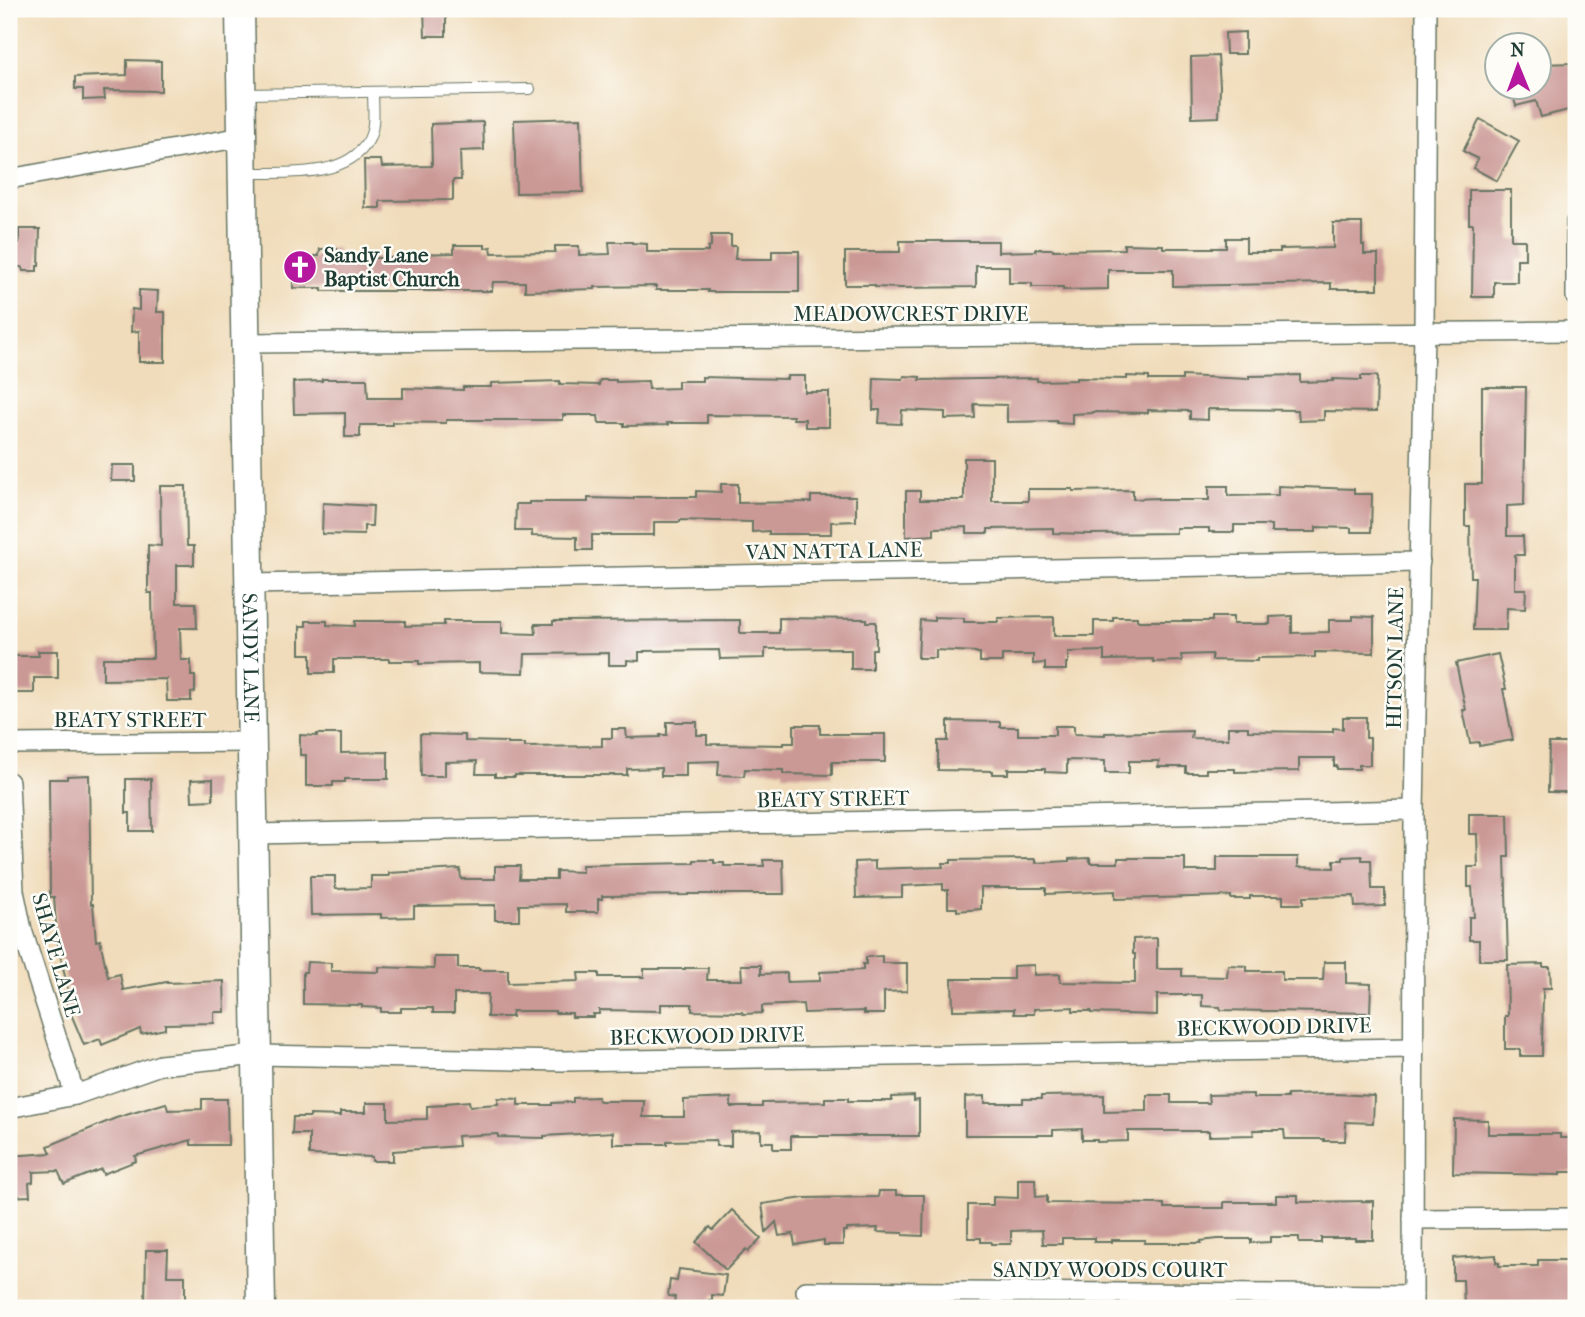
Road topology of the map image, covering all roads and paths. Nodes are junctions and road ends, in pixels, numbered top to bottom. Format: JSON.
{"nodes":[{"id":1,"x":240,"y":9,"type":"edge"},
{"id":2,"x":1426,"y":9,"type":"edge"},
{"id":3,"x":530,"y":89,"type":"dead end"},
{"id":4,"x":373,"y":92,"type":"junction"},
{"id":5,"x":241,"y":94,"type":"junction"},
{"id":6,"x":242,"y":137,"type":"junction"},
{"id":7,"x":243,"y":173,"type":"junction"},
{"id":8,"x":9,"y":179,"type":"edge"},
{"id":9,"x":1576,"y":222,"type":"edge"},
{"id":10,"x":1576,"y":297,"type":"edge"},
{"id":11,"x":1576,"y":331,"type":"edge"},
{"id":12,"x":1424,"y":333,"type":"junction"},
{"id":13,"x":246,"y":342,"type":"junction"},
{"id":14,"x":1420,"y":562,"type":"junction"},
{"id":15,"x":250,"y":584,"type":"junction"},
{"id":16,"x":252,"y":742,"type":"junction"},
{"id":17,"x":9,"y":744,"type":"edge"},
{"id":18,"x":9,"y":782,"type":"edge"},
{"id":19,"x":1414,"y":810,"type":"junction"},
{"id":20,"x":254,"y":834,"type":"junction"},
{"id":21,"x":1413,"y":1048,"type":"junction"},
{"id":22,"x":257,"y":1055,"type":"junction"},
{"id":23,"x":75,"y":1095,"type":"junction"},
{"id":24,"x":9,"y":1108,"type":"edge"},
{"id":25,"x":1576,"y":1218,"type":"edge"},
{"id":26,"x":1413,"y":1219,"type":"junction"},
{"id":27,"x":806,"y":1291,"type":"dead end"},
{"id":28,"x":1413,"y":1302,"type":"edge"},
{"id":29,"x":261,"y":1308,"type":"edge"}],
"edges":[{"from":1,"to":5,"type":"street","name":"SANDY LANE"},
{"from":2,"to":12,"type":"street","name":"HITSON LANE"},
{"from":3,"to":4,"type":"lane"},
{"from":4,"to":5,"type":"lane"},
{"from":4,"to":7,"type":"lane"},
{"from":5,"to":6,"type":"street","name":"SANDY LANE"},
{"from":6,"to":7,"type":"street","name":"SANDY LANE"},
{"from":6,"to":8,"type":"street"},
{"from":7,"to":13,"type":"street","name":"SANDY LANE"},
{"from":9,"to":10,"type":"street"},
{"from":11,"to":12,"type":"street","name":"MEADOWCREST DRIVE"},
{"from":12,"to":13,"type":"street","name":"MEADOWCREST DRIVE"},
{"from":12,"to":14,"type":"street","name":"HITSON LANE"},
{"from":13,"to":15,"type":"street","name":"SANDY LANE"},
{"from":14,"to":15,"type":"street","name":"VAN NATTA LANE"},
{"from":14,"to":19,"type":"street","name":"HITSON LANE"},
{"from":15,"to":16,"type":"street","name":"SANDY LANE"},
{"from":16,"to":17,"type":"street","name":"BEATY STREET"},
{"from":16,"to":20,"type":"street","name":"SANDY LANE"},
{"from":18,"to":23,"type":"street","name":"SHAYE LANE"},
{"from":19,"to":20,"type":"street","name":"BEATY STREET"},
{"from":19,"to":21,"type":"street","name":"HITSON LANE"},
{"from":20,"to":22,"type":"street","name":"SANDY LANE"},
{"from":21,"to":22,"type":"street","name":"BECKWOOD DRIVE"},
{"from":21,"to":26,"type":"street","name":"HITSON LANE"},
{"from":22,"to":23,"type":"street","name":"BECKWOOD DRIVE"},
{"from":22,"to":29,"type":"street","name":"SANDY LANE"},
{"from":23,"to":24,"type":"street","name":"BECKWOOD DRIVE"},
{"from":25,"to":26,"type":"street"},
{"from":26,"to":28,"type":"street","name":"HITSON LANE"},
{"from":27,"to":28,"type":"street","name":"SANDY WOODS COURT"}]}
